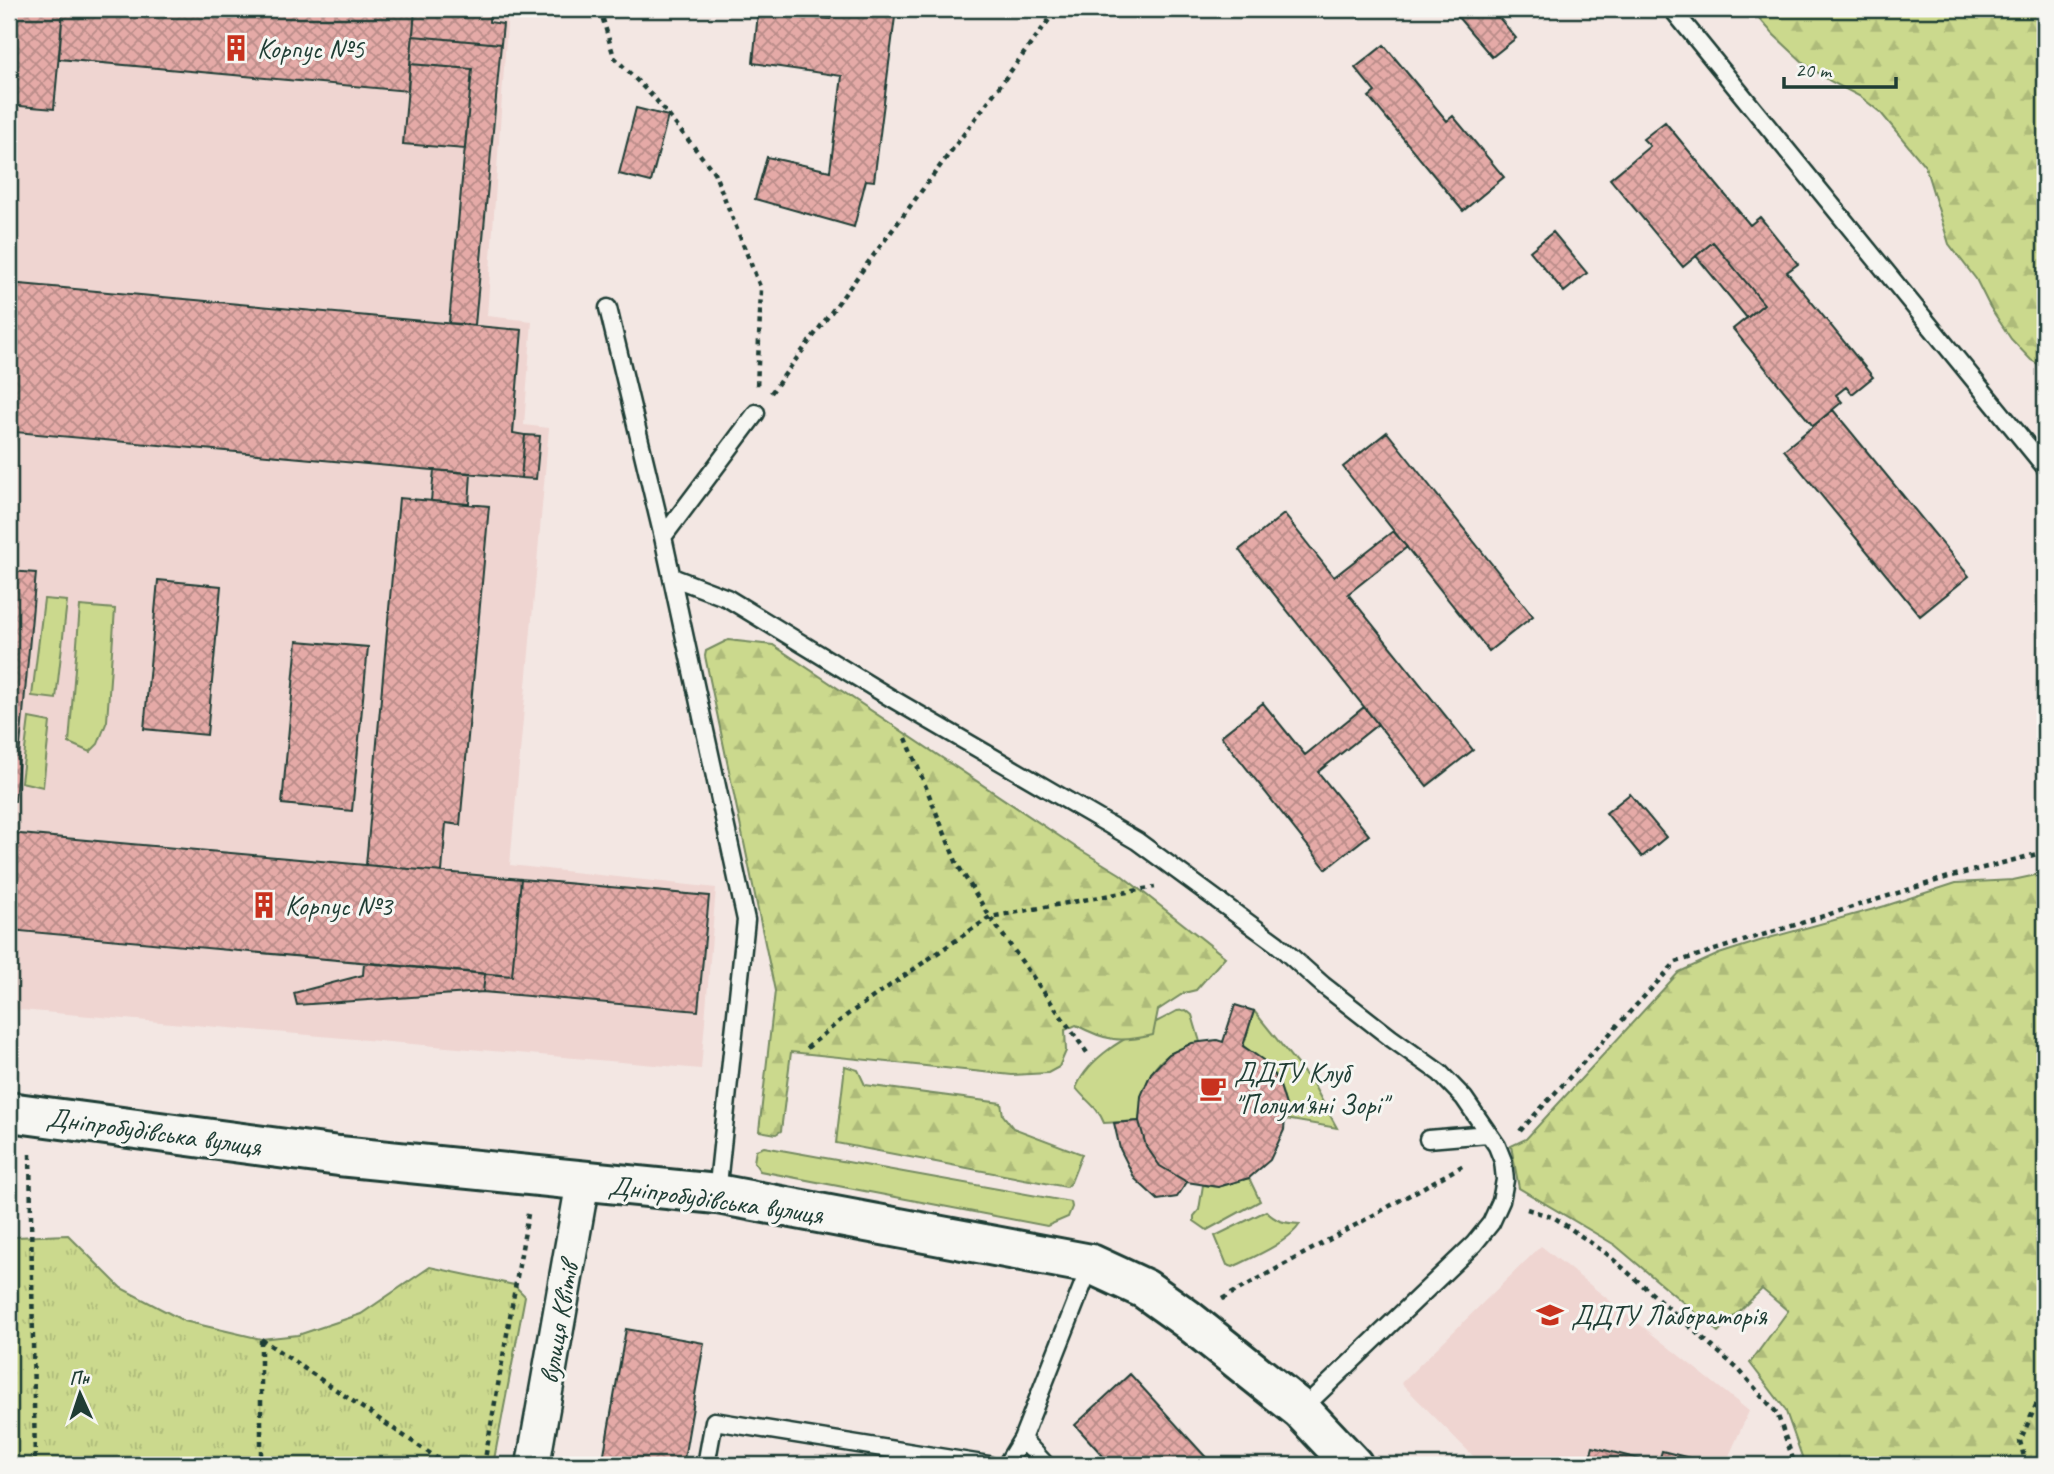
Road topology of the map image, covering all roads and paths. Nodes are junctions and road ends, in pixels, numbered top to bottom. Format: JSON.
{"nodes":[{"id":1,"x":600,"y":9,"type":"edge"},
{"id":2,"x":1057,"y":9,"type":"edge"},
{"id":3,"x":1672,"y":9,"type":"edge"},
{"id":4,"x":608,"y":308,"type":"dead end"},
{"id":5,"x":756,"y":413,"type":"junction"},
{"id":6,"x":2045,"y":467,"type":"edge"},
{"id":7,"x":663,"y":537,"type":"junction"},
{"id":8,"x":672,"y":577,"type":"junction"},
{"id":9,"x":891,"y":698,"type":"junction"},
{"id":10,"x":2045,"y":852,"type":"edge"},
{"id":11,"x":1191,"y":880,"type":"junction"},
{"id":12,"x":990,"y":917,"type":"junction"},
{"id":13,"x":807,"y":1048,"type":"dead end"},
{"id":14,"x":1088,"y":1054,"type":"dead end"},
{"id":15,"x":19,"y":1113,"type":"edge"},
{"id":16,"x":1428,"y":1139,"type":"dead end"},
{"id":17,"x":1493,"y":1140,"type":"junction"},
{"id":18,"x":535,"y":1175,"type":"junction"},
{"id":19,"x":583,"y":1181,"type":"junction"},
{"id":20,"x":717,"y":1194,"type":"junction"},
{"id":21,"x":1501,"y":1201,"type":"junction"},
{"id":22,"x":1091,"y":1264,"type":"junction"},
{"id":23,"x":1187,"y":1319,"type":"junction"},
{"id":24,"x":2045,"y":1385,"type":"edge"},
{"id":25,"x":1301,"y":1410,"type":"junction"},
{"id":26,"x":1022,"y":1439,"type":"junction"},
{"id":27,"x":36,"y":1465,"type":"edge"},
{"id":28,"x":261,"y":1465,"type":"edge"},
{"id":29,"x":447,"y":1465,"type":"edge"},
{"id":30,"x":484,"y":1465,"type":"edge"},
{"id":31,"x":533,"y":1465,"type":"edge"},
{"id":32,"x":706,"y":1465,"type":"edge"},
{"id":33,"x":989,"y":1465,"type":"edge"},
{"id":34,"x":1006,"y":1465,"type":"edge"},
{"id":35,"x":1046,"y":1465,"type":"edge"},
{"id":36,"x":1353,"y":1465,"type":"edge"},
{"id":37,"x":1795,"y":1465,"type":"edge"},
{"id":38,"x":2025,"y":1465,"type":"edge"}],
"edges":[{"from":1,"to":5,"type":"path"},
{"from":2,"to":5,"type":"path"},
{"from":3,"to":6,"type":"lane"},
{"from":4,"to":7,"type":"lane"},
{"from":5,"to":7,"type":"lane"},
{"from":7,"to":8,"type":"lane"},
{"from":8,"to":9,"type":"lane"},
{"from":8,"to":20,"type":"lane"},
{"from":9,"to":11,"type":"lane"},
{"from":9,"to":12,"type":"path"},
{"from":10,"to":17,"type":"path"},
{"from":11,"to":12,"type":"path"},
{"from":11,"to":17,"type":"lane"},
{"from":12,"to":13,"type":"path"},
{"from":12,"to":14,"type":"path"},
{"from":15,"to":18,"type":"street","name":"Дніпробудівська вулиця"},
{"from":15,"to":27,"type":"path"},
{"from":16,"to":17,"type":"lane"},
{"from":17,"to":21,"type":"lane"},
{"from":17,"to":23,"type":"path"},
{"from":18,"to":19,"type":"street","name":"Дніпробудівська вулиця"},
{"from":18,"to":30,"type":"path"},
{"from":19,"to":20,"type":"street","name":"Дніпробудівська вулиця"},
{"from":19,"to":31,"type":"street","name":"вулиця Квітів"},
{"from":20,"to":22,"type":"street","name":"Дніпробудівська вулиця"},
{"from":21,"to":25,"type":"lane"},
{"from":21,"to":37,"type":"path"},
{"from":22,"to":23,"type":"street","name":"Дніпробудівська вулиця"},
{"from":22,"to":26,"type":"lane"},
{"from":23,"to":25,"type":"street","name":"Дніпробудівська вулиця"},
{"from":24,"to":38,"type":"path"},
{"from":25,"to":36,"type":"street","name":"Дніпробудівська вулиця"},
{"from":26,"to":34,"type":"lane"},
{"from":26,"to":35,"type":"lane"},
{"from":28,"to":29,"type":"path"},
{"from":32,"to":33,"type":"lane"}]}
